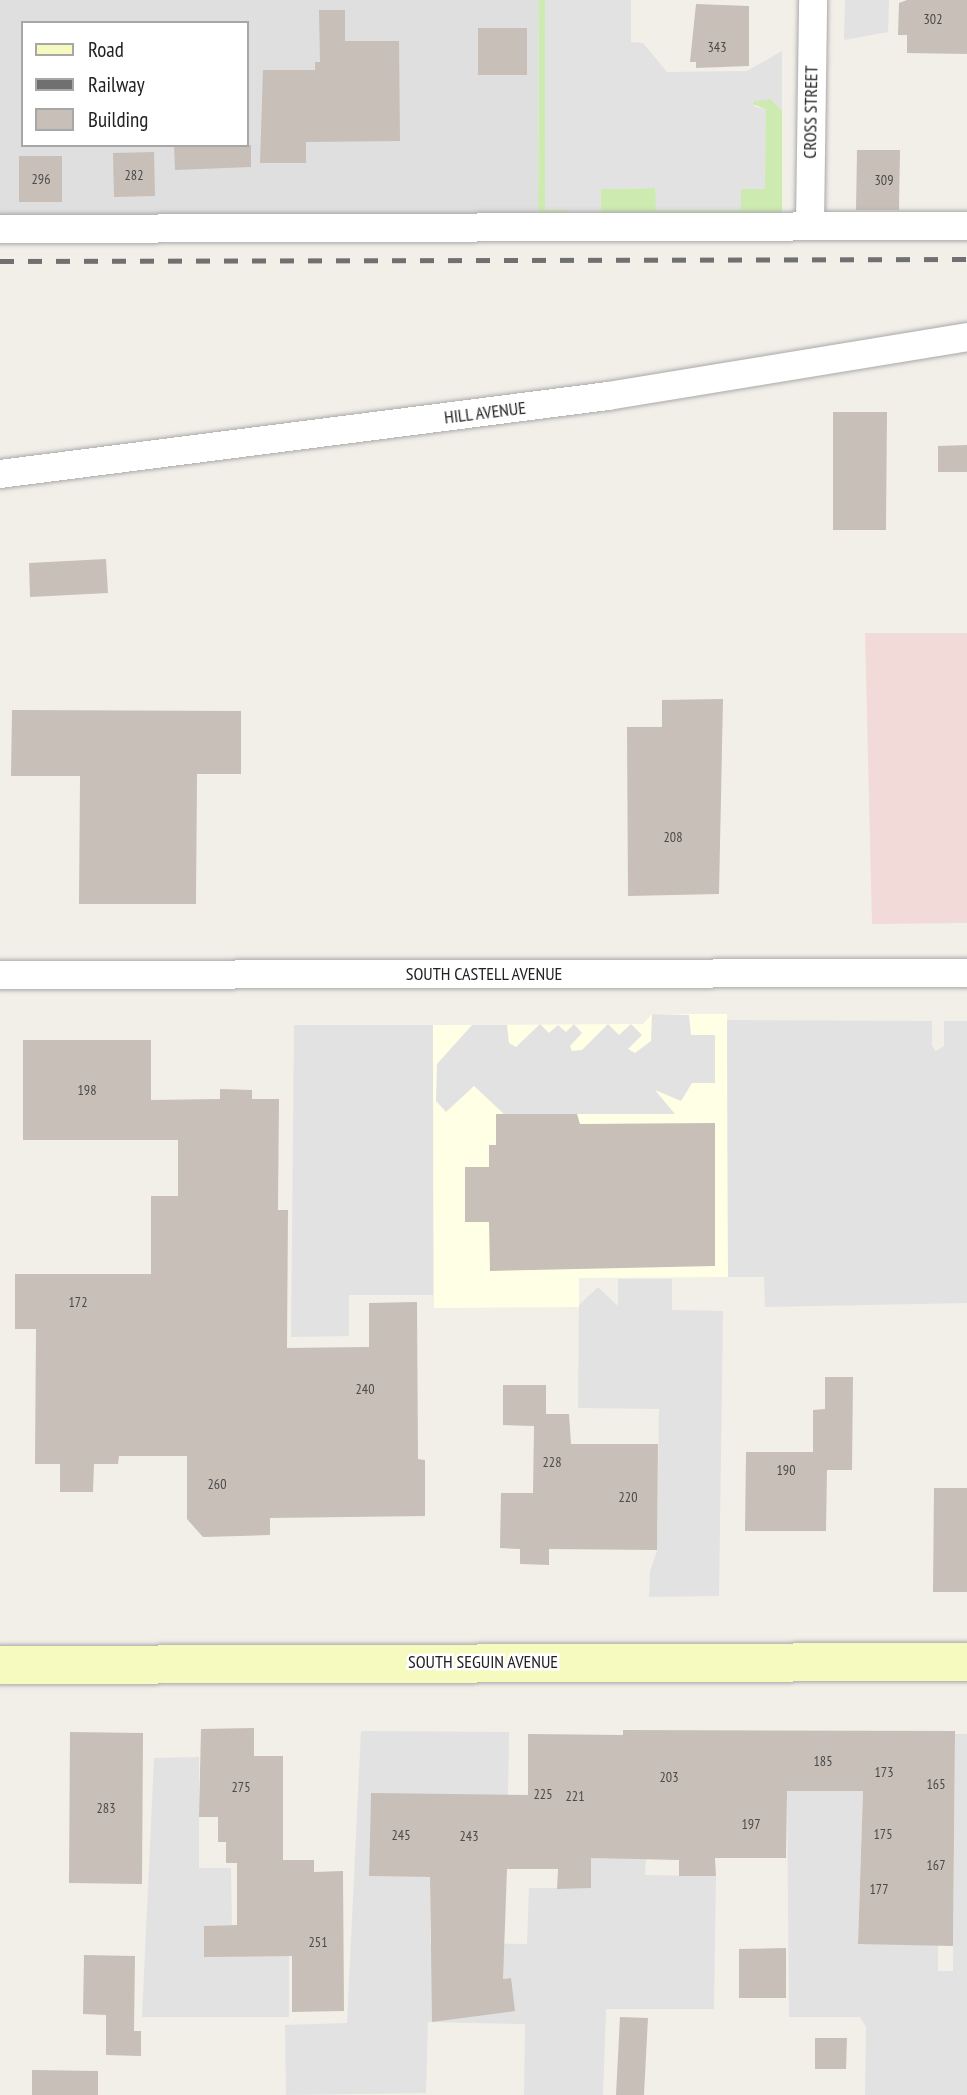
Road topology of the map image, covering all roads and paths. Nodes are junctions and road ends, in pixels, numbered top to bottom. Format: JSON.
{"nodes":[{"id":1,"x":813,"y":0,"type":"edge"},
{"id":2,"x":810,"y":224,"type":"junction"},
{"id":3,"x":967,"y":226,"type":"edge"},
{"id":4,"x":0,"y":229,"type":"edge"},
{"id":5,"x":967,"y":337,"type":"edge"},
{"id":6,"x":0,"y":474,"type":"edge"},
{"id":7,"x":967,"y":973,"type":"edge"},
{"id":8,"x":0,"y":975,"type":"edge"},
{"id":9,"x":967,"y":1662,"type":"edge"},
{"id":10,"x":0,"y":1665,"type":"edge"}],
"edges":[{"from":1,"to":2,"type":"street","name":"CROSS STREET"},
{"from":2,"to":3,"type":"street"},
{"from":2,"to":4,"type":"street"},
{"from":5,"to":6,"type":"street","name":"HILL AVENUE"},
{"from":7,"to":8,"type":"street","name":"SOUTH CASTELL AVENUE"},
{"from":9,"to":10,"type":"main road","name":"SOUTH SEGUIN AVENUE"}]}
